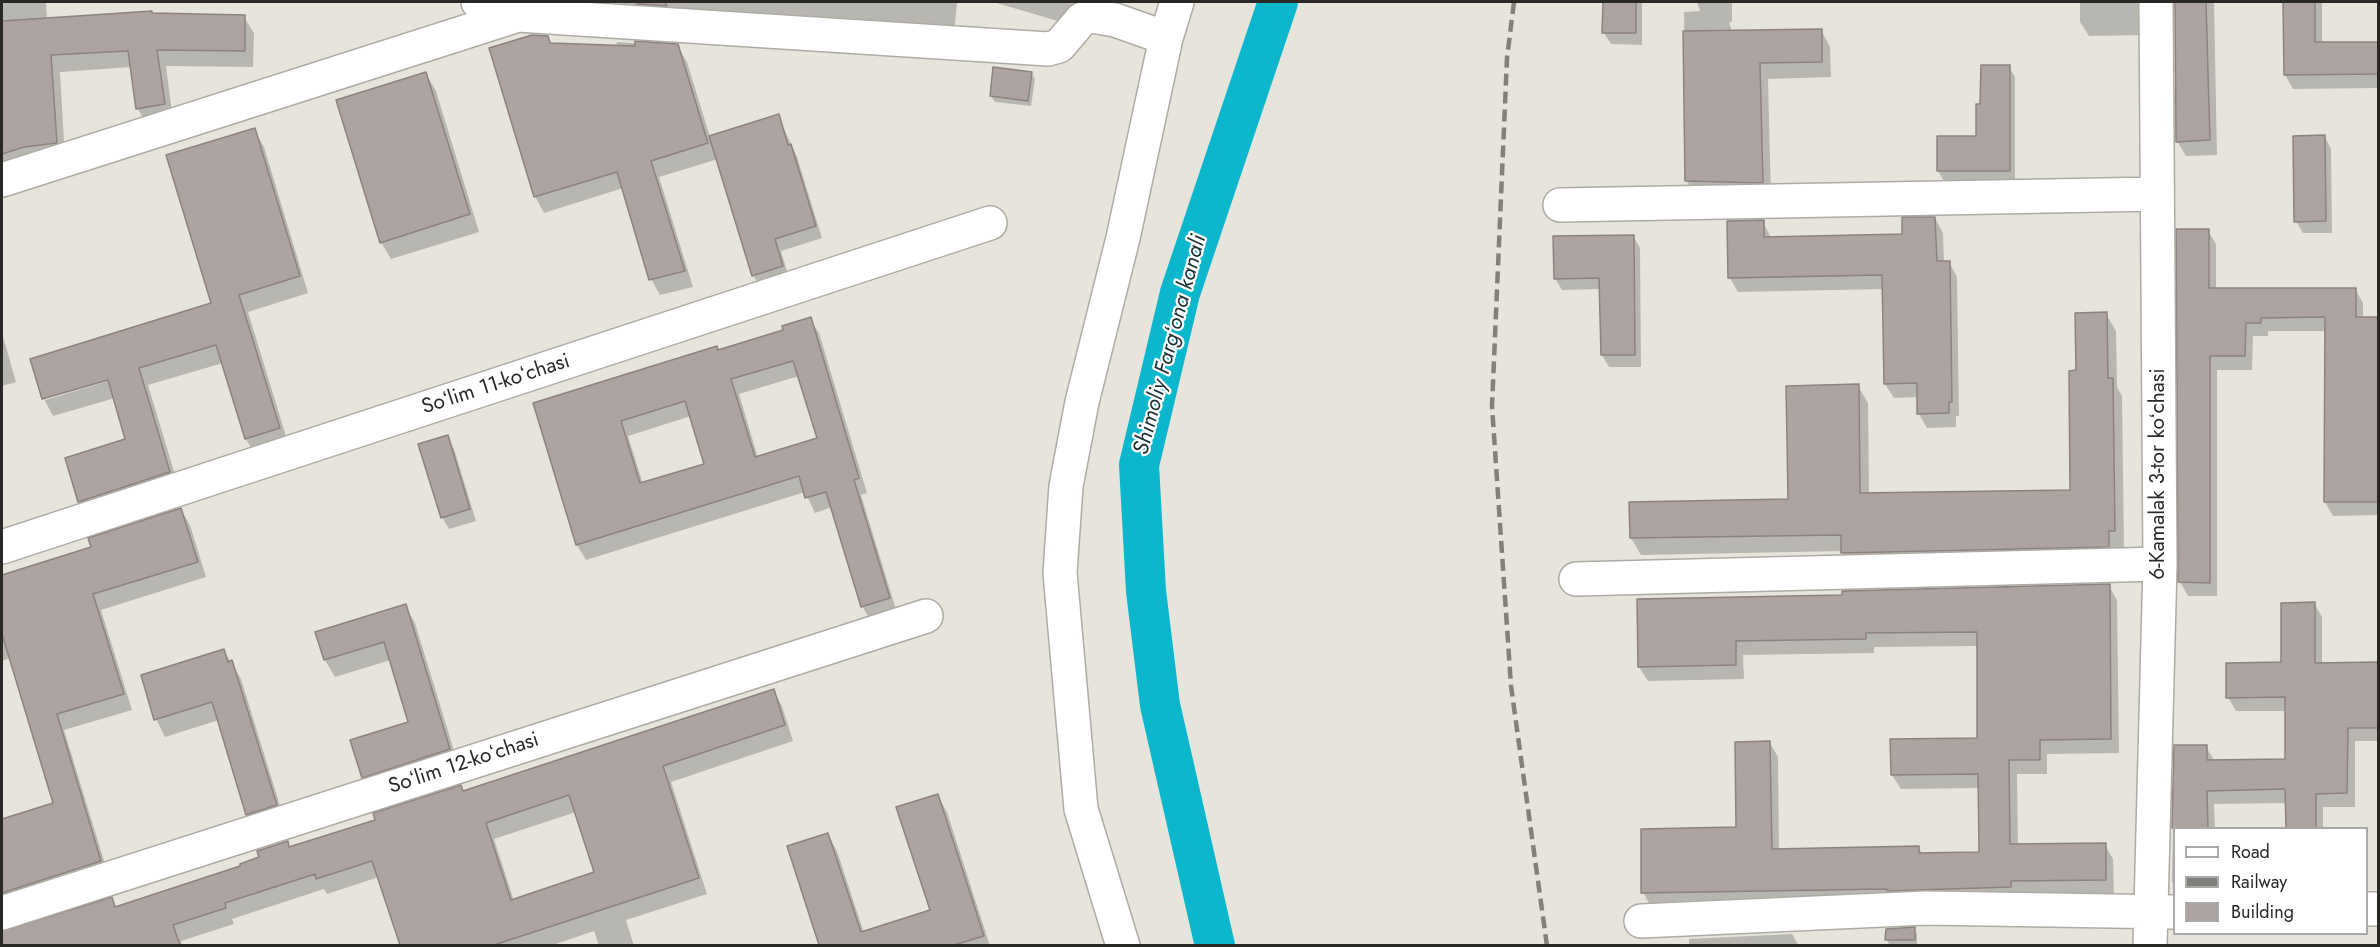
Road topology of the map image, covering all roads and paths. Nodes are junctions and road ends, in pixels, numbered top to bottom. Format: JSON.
{"nodes":[{"id":1,"x":478,"y":2,"type":"edge"},
{"id":2,"x":1177,"y":2,"type":"edge"},
{"id":3,"x":2156,"y":2,"type":"edge"},
{"id":4,"x":518,"y":15,"type":"junction"},
{"id":5,"x":1166,"y":38,"type":"junction"},
{"id":6,"x":2,"y":180,"type":"edge"},
{"id":7,"x":2157,"y":194,"type":"junction"},
{"id":8,"x":1560,"y":205,"type":"dead end"},
{"id":9,"x":990,"y":223,"type":"dead end"},
{"id":10,"x":2,"y":547,"type":"edge"},
{"id":11,"x":2160,"y":564,"type":"junction"},
{"id":12,"x":1576,"y":579,"type":"dead end"},
{"id":13,"x":927,"y":615,"type":"dead end"},
{"id":14,"x":2163,"y":912,"type":"edge"},
{"id":15,"x":2,"y":913,"type":"edge"},
{"id":16,"x":1641,"y":921,"type":"dead end"},
{"id":17,"x":1122,"y":945,"type":"edge"},
{"id":18,"x":2151,"y":945,"type":"edge"}],
"edges":[{"from":1,"to":4,"type":"street"},
{"from":2,"to":5,"type":"street"},
{"from":3,"to":7,"type":"street","name":"6-Kamalak 3-tor koʻchasi"},
{"from":4,"to":5,"type":"street"},
{"from":4,"to":6,"type":"street"},
{"from":5,"to":17,"type":"street"},
{"from":7,"to":8,"type":"street"},
{"from":7,"to":11,"type":"street","name":"6-Kamalak 3-tor koʻchasi"},
{"from":9,"to":10,"type":"street","name":"Soʻlim 11-koʻchasi"},
{"from":11,"to":12,"type":"street"},
{"from":11,"to":14,"type":"street","name":"6-Kamalak 3-tor koʻchasi"},
{"from":13,"to":15,"type":"street","name":"Soʻlim 12-koʻchasi"},
{"from":14,"to":16,"type":"street"},
{"from":14,"to":18,"type":"street","name":"6-Kamalak 3-tor koʻchasi"}]}
